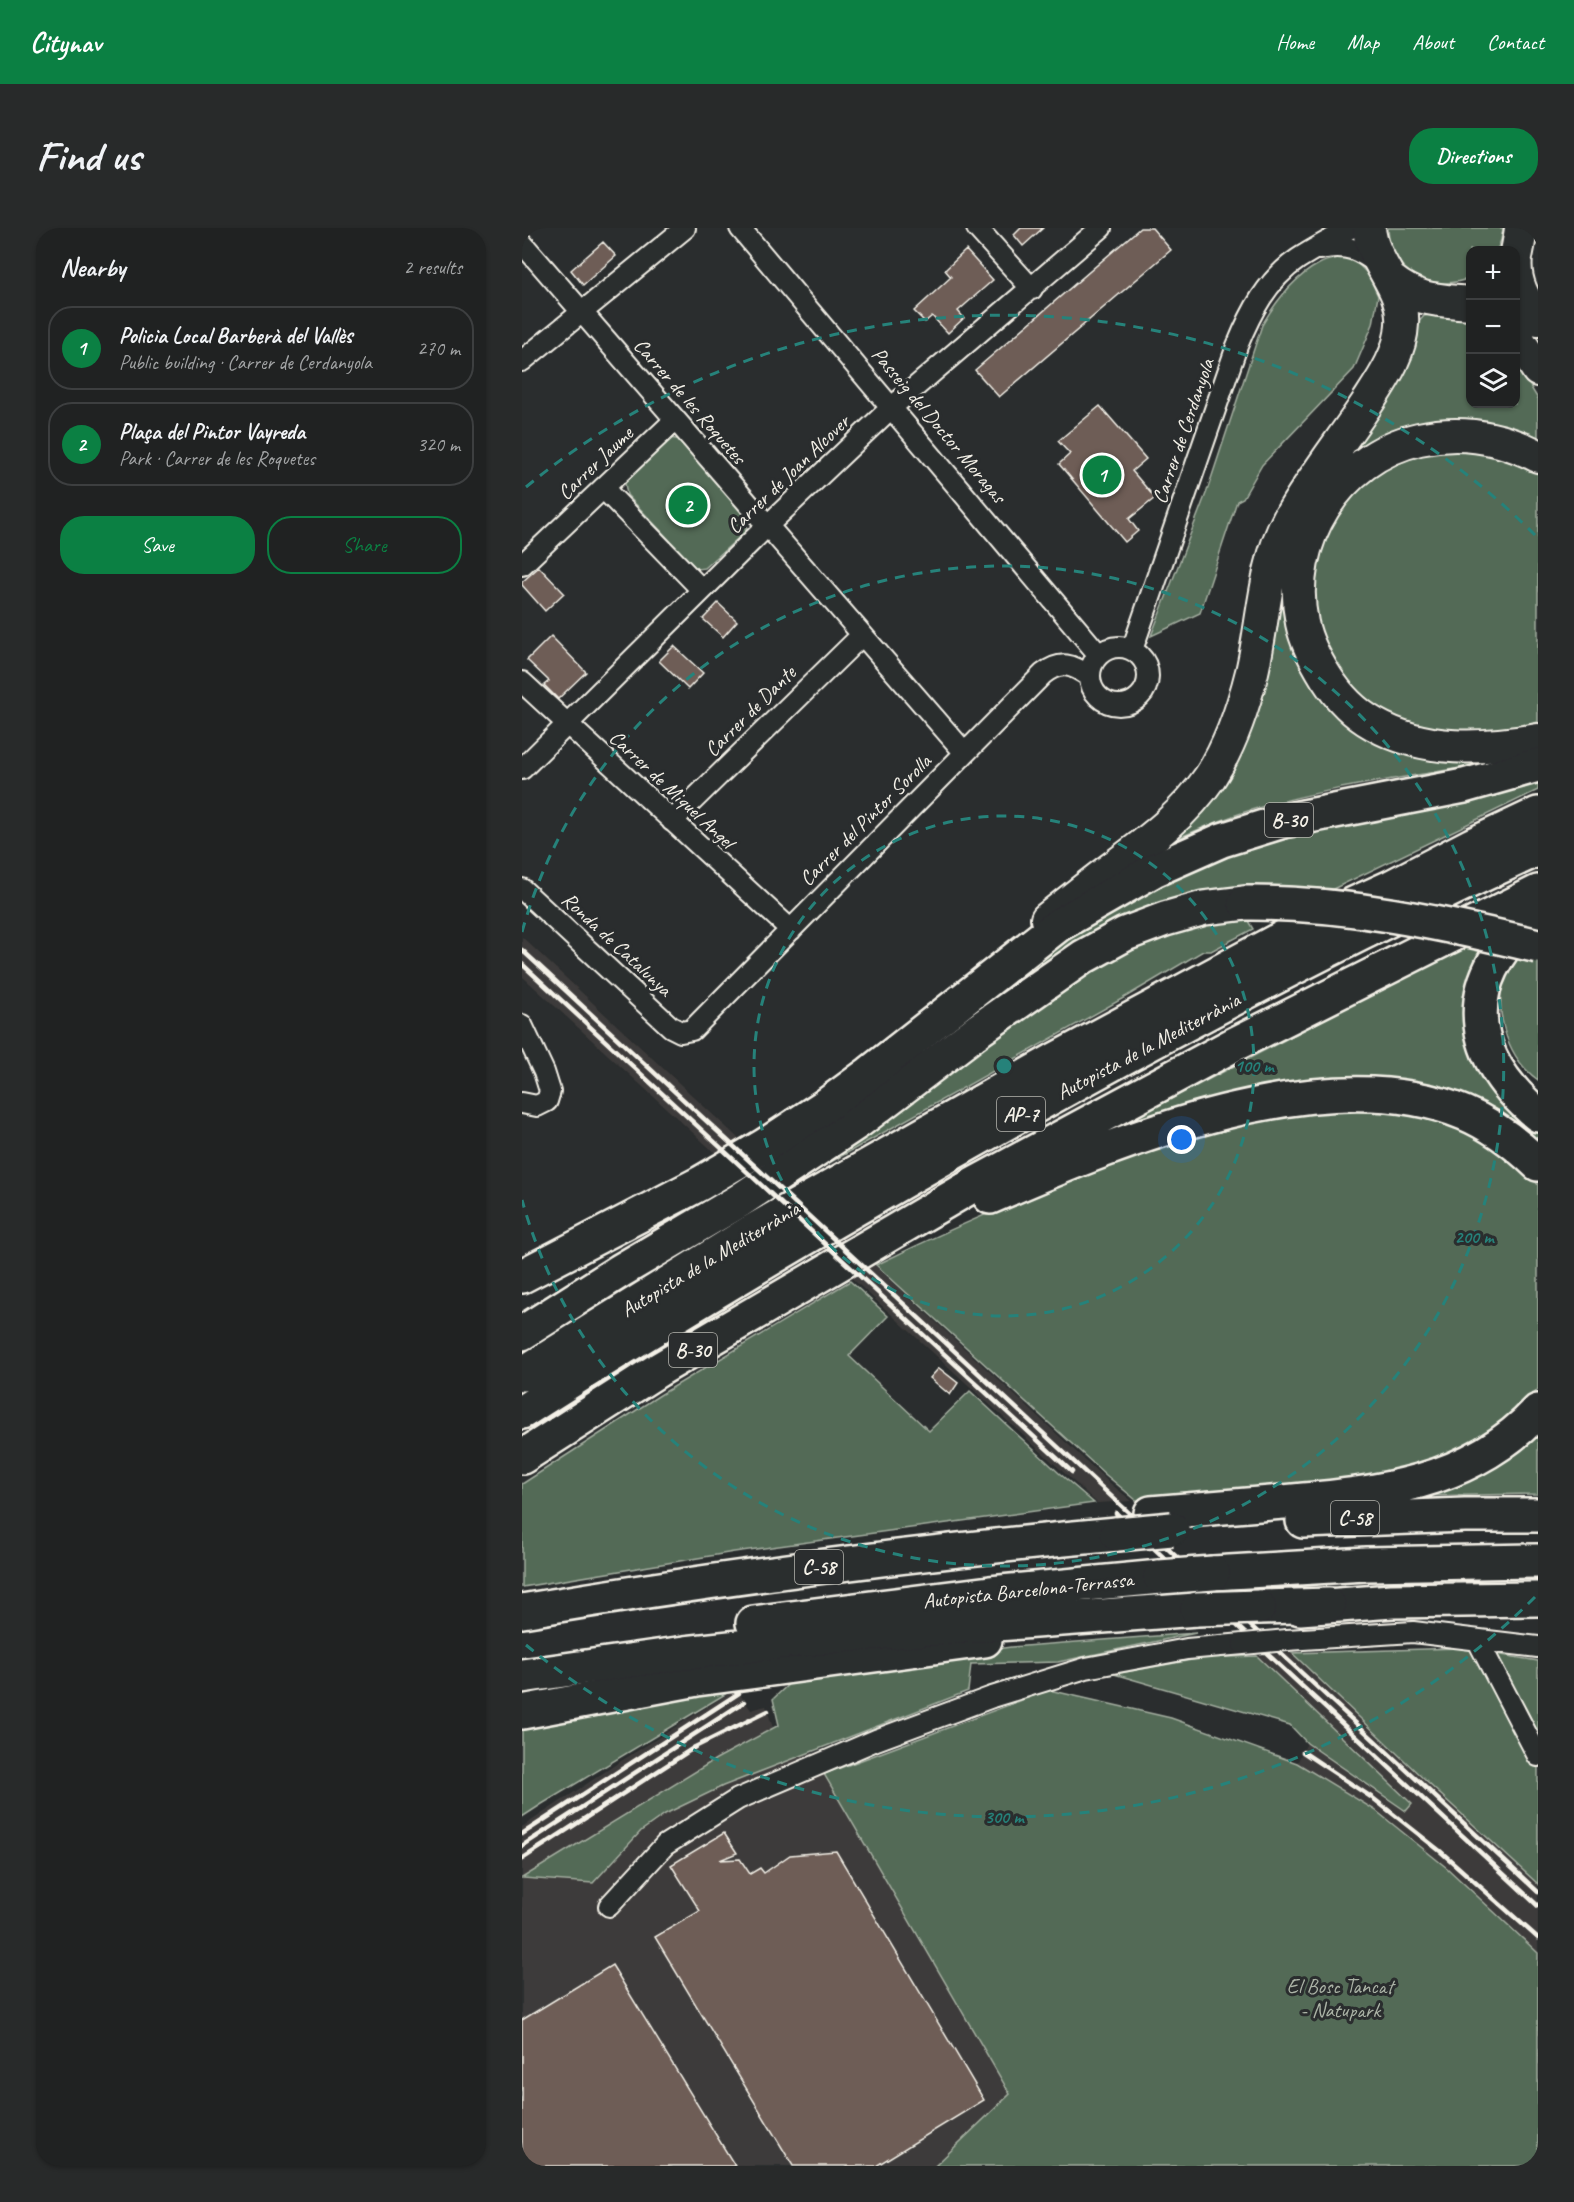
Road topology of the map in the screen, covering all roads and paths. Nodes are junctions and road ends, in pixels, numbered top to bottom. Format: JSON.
{"nodes":[{"id":1,"x":685,"y":228,"type":"edge"},
{"id":2,"x":740,"y":228,"type":"edge"},
{"id":3,"x":977,"y":228,"type":"edge"},
{"id":4,"x":1101,"y":228,"type":"edge"},
{"id":5,"x":1350,"y":228,"type":"edge"},
{"id":6,"x":1369,"y":228,"type":"edge"},
{"id":7,"x":522,"y":243,"type":"edge"},
{"id":8,"x":1314,"y":250,"type":"junction"},
{"id":9,"x":1386,"y":273,"type":"junction"},
{"id":10,"x":1032,"y":289,"type":"junction"},
{"id":11,"x":1520,"y":291,"type":"edge"},
{"id":12,"x":1465,"y":300,"type":"edge"},
{"id":13,"x":582,"y":313,"type":"junction"},
{"id":14,"x":1538,"y":319,"type":"edge"},
{"id":15,"x":1520,"y":343,"type":"edge"},
{"id":16,"x":522,"y":361,"type":"edge"},
{"id":17,"x":1538,"y":370,"type":"edge"},
{"id":18,"x":892,"y":407,"type":"junction"},
{"id":19,"x":675,"y":420,"type":"junction"},
{"id":20,"x":1538,"y":456,"type":"edge"},
{"id":21,"x":603,"y":488,"type":"junction"},
{"id":22,"x":766,"y":526,"type":"junction"},
{"id":23,"x":522,"y":565,"type":"edge"},
{"id":24,"x":702,"y":590,"type":"junction"},
{"id":25,"x":862,"y":635,"type":"junction"},
{"id":26,"x":1132,"y":650,"type":"junction"},
{"id":27,"x":1099,"y":655,"type":"junction"},
{"id":28,"x":1090,"y":677,"type":"junction"},
{"id":29,"x":522,"y":682,"type":"edge"},
{"id":30,"x":567,"y":724,"type":"junction"},
{"id":31,"x":1538,"y":740,"type":"edge"},
{"id":32,"x":965,"y":753,"type":"junction"},
{"id":33,"x":1538,"y":765,"type":"edge"},
{"id":34,"x":522,"y":770,"type":"edge"},
{"id":35,"x":1538,"y":814,"type":"edge"},
{"id":36,"x":672,"y":821,"type":"junction"},
{"id":37,"x":1538,"y":849,"type":"edge"},
{"id":38,"x":522,"y":889,"type":"edge"},
{"id":39,"x":1538,"y":892,"type":"edge"},
{"id":40,"x":1538,"y":913,"type":"edge"},
{"id":41,"x":790,"y":930,"type":"junction"},
{"id":42,"x":1538,"y":945,"type":"edge"},
{"id":43,"x":522,"y":1025,"type":"edge"},
{"id":44,"x":922,"y":1031,"type":"junction"},
{"id":45,"x":1481,"y":1031,"type":"junction"},
{"id":46,"x":681,"y":1032,"type":"joint"},
{"id":47,"x":1538,"y":1097,"type":"edge"},
{"id":48,"x":530,"y":1105,"type":"edge"},
{"id":49,"x":1538,"y":1114,"type":"edge"},
{"id":50,"x":1538,"y":1164,"type":"edge"},
{"id":51,"x":701,"y":1183,"type":"junction"},
{"id":52,"x":866,"y":1248,"type":"junction"},
{"id":53,"x":522,"y":1276,"type":"edge"},
{"id":54,"x":522,"y":1289,"type":"edge"},
{"id":55,"x":522,"y":1333,"type":"edge"},
{"id":56,"x":522,"y":1374,"type":"edge"},
{"id":57,"x":1538,"y":1411,"type":"edge"},
{"id":58,"x":522,"y":1412,"type":"edge"},
{"id":59,"x":522,"y":1457,"type":"edge"},
{"id":60,"x":1538,"y":1515,"type":"edge"},
{"id":61,"x":1161,"y":1521,"type":"junction"},
{"id":62,"x":1538,"y":1561,"type":"edge"},
{"id":63,"x":1538,"y":1599,"type":"edge"},
{"id":64,"x":522,"y":1611,"type":"edge"},
{"id":65,"x":1201,"y":1614,"type":"junction"},
{"id":66,"x":1478,"y":1641,"type":"junction"},
{"id":67,"x":1538,"y":1647,"type":"edge"},
{"id":68,"x":522,"y":1659,"type":"edge"},
{"id":69,"x":522,"y":1676,"type":"edge"},
{"id":70,"x":522,"y":1712,"type":"edge"},
{"id":71,"x":1538,"y":1756,"type":"edge"},
{"id":72,"x":609,"y":1906,"type":"dead end"}],
"edges":[{"from":1,"to":13,"type":"street"},
{"from":2,"to":18,"type":"street","name":"Passeig del Doctor Moragas"},
{"from":3,"to":10,"type":"street"},
{"from":4,"to":10,"type":"street","name":"Carrer de Joan Alcover"},
{"from":5,"to":8,"type":"street","name":"Carrer de Cerdanyola"},
{"from":6,"to":9,"type":"main road"},
{"from":7,"to":13,"type":"street","name":"Carrer de les Roquetes"},
{"from":8,"to":9,"type":"street","name":"Carrer de Cerdanyola"},
{"from":8,"to":26,"type":"street","name":"Carrer de Cerdanyola"},
{"from":9,"to":12,"type":"main road"},
{"from":9,"to":44,"type":"main road"},
{"from":10,"to":18,"type":"street","name":"Carrer de Joan Alcover"},
{"from":11,"to":14,"type":"main road"},
{"from":13,"to":16,"type":"street"},
{"from":13,"to":19,"type":"street","name":"Carrer de les Roquetes"},
{"from":15,"to":17,"type":"main road"},
{"from":18,"to":22,"type":"street","name":"Carrer de Joan Alcover"},
{"from":18,"to":27,"type":"street","name":"Passeig del Doctor Moragas"},
{"from":19,"to":21,"type":"street","name":"Carrer Jaume"},
{"from":19,"to":22,"type":"street","name":"Carrer de les Roquetes"},
{"from":20,"to":31,"type":"main road"},
{"from":21,"to":23,"type":"street","name":"Carrer Jaume"},
{"from":21,"to":24,"type":"street"},
{"from":22,"to":24,"type":"street","name":"Carrer de Joan Alcover"},
{"from":22,"to":25,"type":"street","name":"Carrer de les Roquetes"},
{"from":24,"to":30,"type":"street","name":"Carrer de Joan Alcover"},
{"from":25,"to":32,"type":"street","name":"Carrer de les Roquetes"},
{"from":25,"to":36,"type":"street","name":"Carrer de Dante"},
{"from":26,"to":27,"type":"street"},
{"from":26,"to":28,"type":"street"},
{"from":27,"to":28,"type":"street"},
{"from":28,"to":32,"type":"street","name":"Carrer del Pintor Sorolla"},
{"from":29,"to":30,"type":"street","name":"Carrer de Miquel Angel"},
{"from":30,"to":34,"type":"street","name":"Carrer de Joan Alcover"},
{"from":30,"to":36,"type":"street","name":"Carrer de Miquel Angel"},
{"from":32,"to":41,"type":"street","name":"Carrer del Pintor Sorolla"},
{"from":33,"to":44,"type":"highway","number":"B-30"},
{"from":35,"to":56,"type":"highway","name":"Autopista de la Mediterrània","number":"AP-7"},
{"from":36,"to":41,"type":"street","name":"Carrer de Miquel Angel"},
{"from":37,"to":58,"type":"highway","name":"Autopista de la Mediterrània","number":"AP-7"},
{"from":38,"to":46,"type":"street","name":"Ronda de Catalunya"},
{"from":39,"to":52,"type":"highway","number":"B-30"},
{"from":40,"to":45,"type":"highway"},
{"from":41,"to":46,"type":"street","name":"Carrer del Pintor Sorolla"},
{"from":42,"to":55,"type":"highway","bridge":true},
{"from":43,"to":48,"type":"street"},
{"from":44,"to":51,"type":"highway","number":"B-30"},
{"from":45,"to":47,"type":"main road"},
{"from":45,"to":49,"type":"highway"},
{"from":50,"to":52,"type":"highway"},
{"from":51,"to":53,"type":"highway"},
{"from":51,"to":54,"type":"highway","number":"B-30"},
{"from":52,"to":59,"type":"highway","number":"B-30"},
{"from":57,"to":61,"type":"highway"},
{"from":60,"to":61,"type":"highway","number":"C-58"},
{"from":61,"to":64,"type":"highway","number":"C-58","bridge":true},
{"from":62,"to":68,"type":"highway","name":"Autopista Barcelona-Terrassa","number":"C-58","bridge":true},
{"from":63,"to":65,"type":"highway","bridge":true},
{"from":65,"to":69,"type":"highway"},
{"from":65,"to":70,"type":"highway"},
{"from":66,"to":67,"type":"street"},
{"from":66,"to":71,"type":"street"},
{"from":66,"to":72,"type":"street","bridge":true}]}
